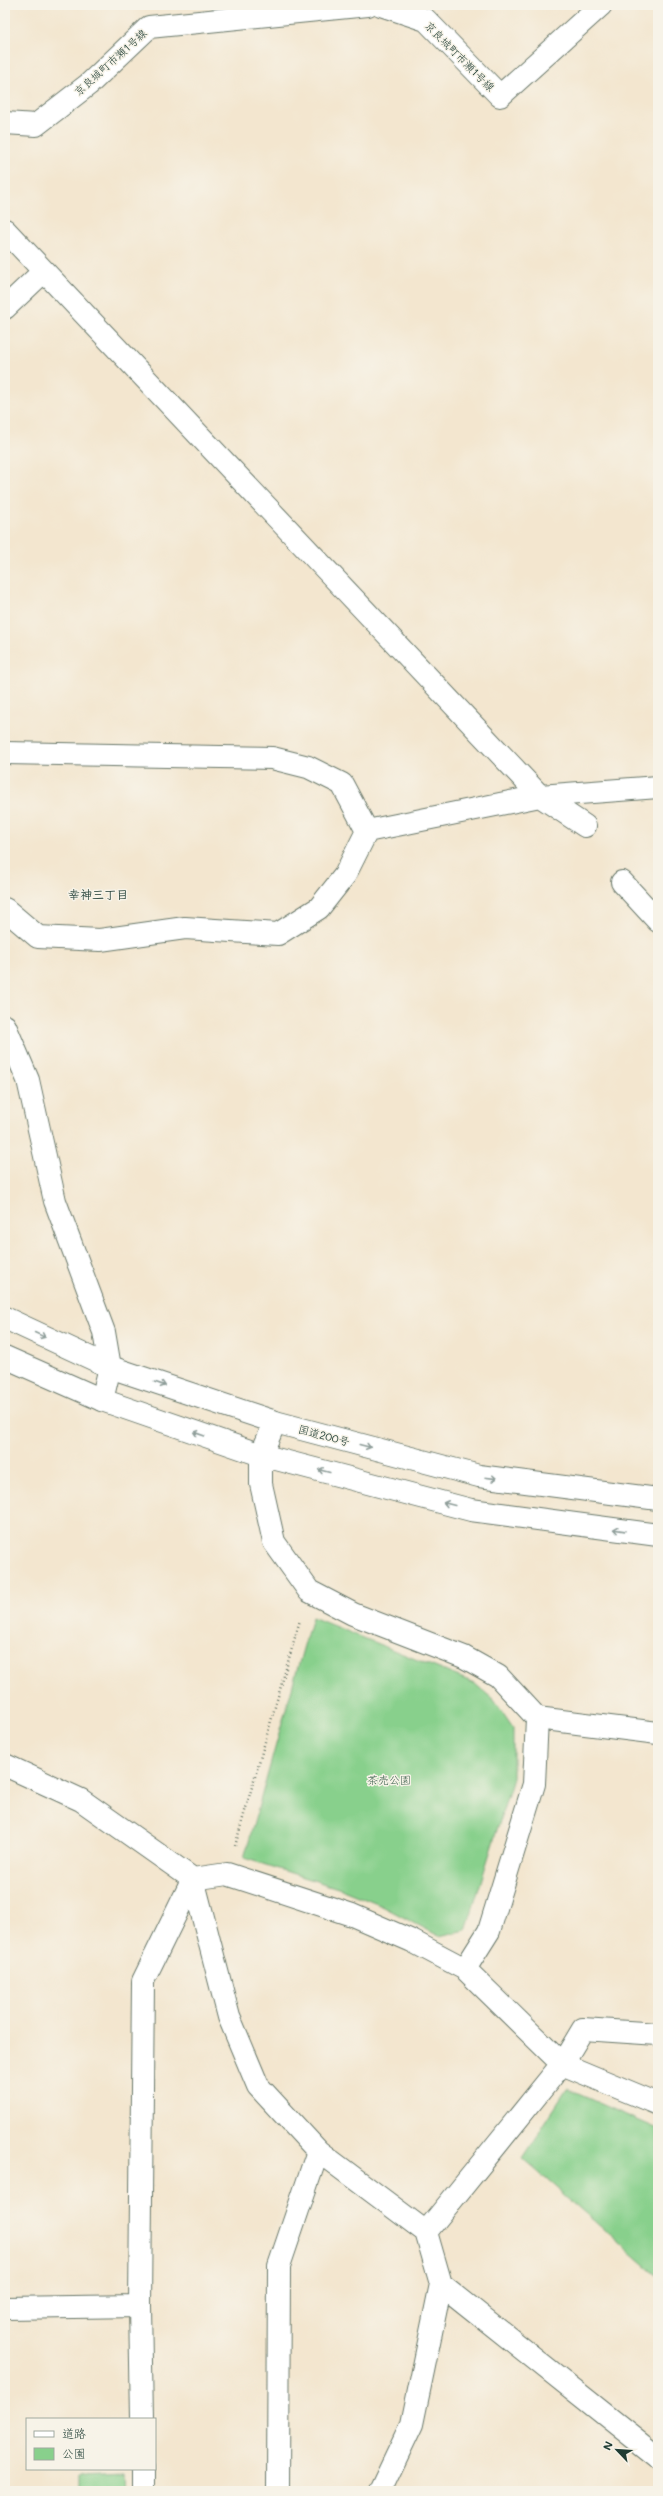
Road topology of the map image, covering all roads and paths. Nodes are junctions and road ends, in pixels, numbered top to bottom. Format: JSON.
{"nodes":[{"id":1,"x":368,"y":5,"type":"edge"},
{"id":2,"x":381,"y":5,"type":"edge"},
{"id":3,"x":601,"y":5,"type":"edge"},
{"id":4,"x":5,"y":123,"type":"edge"},
{"id":5,"x":5,"y":230,"type":"edge"},
{"id":6,"x":43,"y":272,"type":"junction"},
{"id":7,"x":5,"y":308,"type":"edge"},
{"id":8,"x":6,"y":753,"type":"edge"},
{"id":9,"x":658,"y":787,"type":"edge"},
{"id":10,"x":540,"y":796,"type":"junction"},
{"id":11,"x":585,"y":826,"type":"dead end"},
{"id":12,"x":367,"y":831,"type":"junction"},
{"id":13,"x":622,"y":882,"type":"dead end"},
{"id":14,"x":5,"y":909,"type":"edge"},
{"id":15,"x":658,"y":921,"type":"edge"},
{"id":16,"x":5,"y":1026,"type":"edge"},
{"id":17,"x":5,"y":1318,"type":"edge"},
{"id":18,"x":5,"y":1357,"type":"edge"},
{"id":19,"x":110,"y":1367,"type":"junction"},
{"id":20,"x":102,"y":1400,"type":"junction"},
{"id":21,"x":275,"y":1422,"type":"junction"},
{"id":22,"x":261,"y":1455,"type":"junction"},
{"id":23,"x":658,"y":1499,"type":"edge"},
{"id":24,"x":658,"y":1535,"type":"edge"},
{"id":25,"x":309,"y":1591,"type":"junction"},
{"id":26,"x":536,"y":1718,"type":"junction"},
{"id":27,"x":658,"y":1733,"type":"edge"},
{"id":28,"x":5,"y":1765,"type":"edge"},
{"id":29,"x":33,"y":1780,"type":"junction"},
{"id":30,"x":5,"y":1781,"type":"edge"},
{"id":31,"x":227,"y":1874,"type":"junction"},
{"id":32,"x":194,"y":1879,"type":"junction"},
{"id":33,"x":465,"y":1969,"type":"junction"},
{"id":34,"x":658,"y":2034,"type":"edge"},
{"id":35,"x":562,"y":2064,"type":"junction"},
{"id":36,"x":658,"y":2104,"type":"edge"},
{"id":37,"x":318,"y":2151,"type":"junction"},
{"id":38,"x":426,"y":2232,"type":"junction"},
{"id":39,"x":440,"y":2284,"type":"junction"},
{"id":40,"x":140,"y":2306,"type":"junction"},
{"id":41,"x":5,"y":2308,"type":"edge"},
{"id":42,"x":142,"y":2418,"type":"edge"},
{"id":43,"x":658,"y":2457,"type":"edge"},
{"id":44,"x":143,"y":2470,"type":"edge"},
{"id":45,"x":143,"y":2491,"type":"edge"},
{"id":46,"x":278,"y":2491,"type":"edge"},
{"id":47,"x":380,"y":2491,"type":"edge"}],
"edges":[{"from":1,"to":4,"type":"main road","name":"京良城町市瀬1号線"},
{"from":2,"to":3,"type":"main road","name":"京良城町市瀬1号線"},
{"from":5,"to":6,"type":"main road"},
{"from":6,"to":7,"type":"main road"},
{"from":6,"to":10,"type":"main road"},
{"from":8,"to":12,"type":"main road"},
{"from":9,"to":10,"type":"main road"},
{"from":10,"to":11,"type":"main road"},
{"from":10,"to":12,"type":"main road"},
{"from":12,"to":14,"type":"main road"},
{"from":13,"to":15,"type":"main road"},
{"from":16,"to":19,"type":"main road"},
{"from":17,"to":19,"type":"main road","name":"国道200号","one_way":true},
{"from":18,"to":20,"type":"main road"},
{"from":19,"to":20,"type":"main road"},
{"from":19,"to":21,"type":"main road","name":"国道200号","one_way":true},
{"from":22,"to":20,"type":"main road","one_way":true},
{"from":21,"to":22,"type":"main road"},
{"from":21,"to":23,"type":"main road","name":"国道200号","one_way":true},
{"from":24,"to":22,"type":"main road","one_way":true},
{"from":22,"to":25,"type":"main road"},
{"from":25,"to":26,"type":"main road"},
{"from":25,"to":31,"type":"path"},
{"from":26,"to":27,"type":"main road"},
{"from":26,"to":33,"type":"main road"},
{"from":28,"to":29,"type":"main road"},
{"from":29,"to":30,"type":"main road"},
{"from":29,"to":32,"type":"main road"},
{"from":31,"to":32,"type":"main road"},
{"from":31,"to":33,"type":"main road"},
{"from":32,"to":37,"type":"main road"},
{"from":32,"to":40,"type":"main road"},
{"from":33,"to":35,"type":"main road"},
{"from":34,"to":35,"type":"main road"},
{"from":35,"to":36,"type":"main road"},
{"from":35,"to":38,"type":"main road"},
{"from":37,"to":38,"type":"main road"},
{"from":37,"to":46,"type":"main road"},
{"from":38,"to":39,"type":"main road"},
{"from":39,"to":43,"type":"main road"},
{"from":39,"to":47,"type":"main road"},
{"from":40,"to":41,"type":"main road"},
{"from":40,"to":42,"type":"main road"},
{"from":44,"to":45,"type":"main road"}]}
